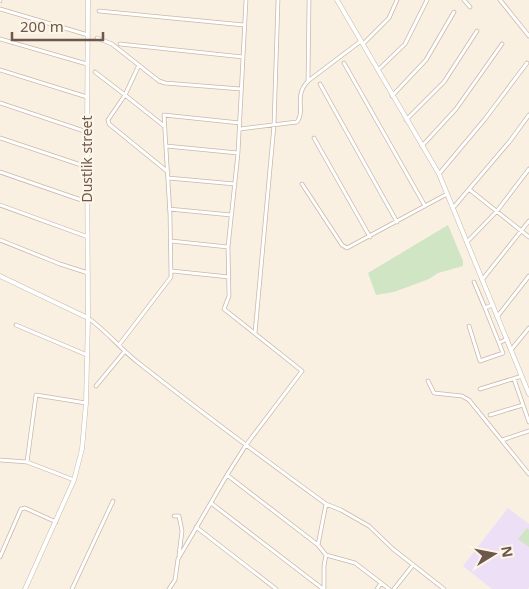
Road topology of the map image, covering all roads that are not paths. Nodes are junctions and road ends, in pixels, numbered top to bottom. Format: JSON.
{"nodes":[{"id":1,"x":88,"y":0,"type":"edge"},
{"id":2,"x":246,"y":0,"type":"edge"},
{"id":3,"x":278,"y":0,"type":"edge"},
{"id":4,"x":309,"y":0,"type":"edge"},
{"id":5,"x":337,"y":0,"type":"edge"},
{"id":6,"x":397,"y":0,"type":"edge"},
{"id":7,"x":427,"y":0,"type":"edge"},
{"id":8,"x":464,"y":0,"type":"edge"},
{"id":9,"x":500,"y":0,"type":"edge"},
{"id":10,"x":470,"y":7,"type":"dead end"},
{"id":11,"x":0,"y":9,"type":"edge"},
{"id":12,"x":99,"y":11,"type":"dead end"},
{"id":13,"x":454,"y":12,"type":"dead end"},
{"id":14,"x":244,"y":25,"type":"junction"},
{"id":15,"x":477,"y":31,"type":"dead end"},
{"id":16,"x":88,"y":35,"type":"junction"},
{"id":17,"x":529,"y":36,"type":"edge"},
{"id":18,"x":97,"y":38,"type":"dead end"},
{"id":19,"x":0,"y":39,"type":"edge"},
{"id":20,"x":362,"y":43,"type":"junction"},
{"id":21,"x":120,"y":44,"type":"dead end"},
{"id":22,"x":502,"y":44,"type":"dead end"},
{"id":23,"x":243,"y":57,"type":"junction"},
{"id":24,"x":344,"y":63,"type":"dead end"},
{"id":25,"x":527,"y":63,"type":"dead end"},
{"id":26,"x":87,"y":64,"type":"junction"},
{"id":27,"x":139,"y":65,"type":"junction"},
{"id":28,"x":0,"y":70,"type":"edge"},
{"id":29,"x":377,"y":70,"type":"junction"},
{"id":30,"x":95,"y":72,"type":"dead end"},
{"id":31,"x":308,"y":81,"type":"junction"},
{"id":32,"x":320,"y":84,"type":"dead end"},
{"id":33,"x":241,"y":89,"type":"junction"},
{"id":34,"x":125,"y":95,"type":"junction"},
{"id":35,"x":392,"y":96,"type":"junction"},
{"id":36,"x":87,"y":97,"type":"junction"},
{"id":37,"x":0,"y":103,"type":"edge"},
{"id":38,"x":529,"y":115,"type":"edge"},
{"id":39,"x":406,"y":120,"type":"junction"},
{"id":40,"x":240,"y":122,"type":"junction"},
{"id":41,"x":274,"y":125,"type":"junction"},
{"id":42,"x":165,"y":126,"type":"junction"},
{"id":43,"x":240,"y":129,"type":"junction"},
{"id":44,"x":87,"y":132,"type":"junction"},
{"id":45,"x":0,"y":138,"type":"edge"},
{"id":46,"x":314,"y":138,"type":"dead end"},
{"id":47,"x":166,"y":146,"type":"junction"},
{"id":48,"x":422,"y":146,"type":"junction"},
{"id":49,"x":238,"y":153,"type":"junction"},
{"id":50,"x":87,"y":167,"type":"junction"},
{"id":51,"x":529,"y":169,"type":"edge"},
{"id":52,"x":0,"y":172,"type":"edge"},
{"id":53,"x":168,"y":172,"type":"junction"},
{"id":54,"x":439,"y":174,"type":"junction"},
{"id":55,"x":168,"y":178,"type":"junction"},
{"id":56,"x":235,"y":184,"type":"junction"},
{"id":57,"x":302,"y":184,"type":"dead end"},
{"id":58,"x":470,"y":190,"type":"junction"},
{"id":59,"x":447,"y":194,"type":"junction"},
{"id":60,"x":87,"y":202,"type":"junction"},
{"id":61,"x":0,"y":206,"type":"edge"},
{"id":62,"x":425,"y":206,"type":"junction"},
{"id":63,"x":453,"y":208,"type":"junction"},
{"id":64,"x":170,"y":209,"type":"junction"},
{"id":65,"x":497,"y":211,"type":"junction"},
{"id":66,"x":231,"y":215,"type":"junction"},
{"id":67,"x":529,"y":221,"type":"edge"},
{"id":68,"x":397,"y":222,"type":"junction"},
{"id":69,"x":521,"y":231,"type":"junction"},
{"id":70,"x":370,"y":237,"type":"junction"},
{"id":71,"x":529,"y":237,"type":"edge"},
{"id":72,"x":88,"y":238,"type":"junction"},
{"id":73,"x":0,"y":240,"type":"edge"},
{"id":74,"x":170,"y":241,"type":"junction"},
{"id":75,"x":467,"y":242,"type":"junction"},
{"id":76,"x":228,"y":247,"type":"junction"},
{"id":77,"x":172,"y":271,"type":"junction"},
{"id":78,"x":89,"y":274,"type":"junction"},
{"id":79,"x":0,"y":276,"type":"edge"},
{"id":80,"x":529,"y":276,"type":"edge"},
{"id":81,"x":229,"y":277,"type":"junction"},
{"id":82,"x":482,"y":280,"type":"junction"},
{"id":83,"x":474,"y":282,"type":"dead end"},
{"id":84,"x":492,"y":305,"type":"junction"},
{"id":85,"x":485,"y":308,"type":"junction"},
{"id":86,"x":497,"y":317,"type":"junction"},
{"id":87,"x":88,"y":318,"type":"junction"},
{"id":88,"x":16,"y":325,"type":"dead end"},
{"id":89,"x":469,"y":326,"type":"dead end"},
{"id":90,"x":529,"y":328,"type":"edge"},
{"id":91,"x":255,"y":334,"type":"junction"},
{"id":92,"x":507,"y":339,"type":"junction"},
{"id":93,"x":499,"y":343,"type":"junction"},
{"id":94,"x":119,"y":346,"type":"junction"},
{"id":95,"x":511,"y":350,"type":"junction"},
{"id":96,"x":125,"y":351,"type":"junction"},
{"id":97,"x":87,"y":355,"type":"junction"},
{"id":98,"x":522,"y":376,"type":"junction"},
{"id":99,"x":514,"y":379,"type":"junction"},
{"id":100,"x":428,"y":381,"type":"dead end"},
{"id":101,"x":96,"y":386,"type":"dead end"},
{"id":102,"x":480,"y":389,"type":"dead end"},
{"id":103,"x":529,"y":394,"type":"edge"},
{"id":104,"x":86,"y":403,"type":"junction"},
{"id":105,"x":523,"y":405,"type":"junction"},
{"id":106,"x":490,"y":415,"type":"dead end"},
{"id":107,"x":529,"y":422,"type":"edge"},
{"id":108,"x":529,"y":431,"type":"edge"},
{"id":109,"x":502,"y":440,"type":"junction"},
{"id":110,"x":246,"y":445,"type":"junction"},
{"id":111,"x":0,"y":460,"type":"edge"},
{"id":112,"x":27,"y":462,"type":"junction"},
{"id":113,"x":529,"y":474,"type":"edge"},
{"id":114,"x":228,"y":475,"type":"junction"},
{"id":115,"x":74,"y":480,"type":"junction"},
{"id":116,"x":113,"y":500,"type":"dead end"},
{"id":117,"x":211,"y":503,"type":"junction"},
{"id":118,"x":326,"y":504,"type":"junction"},
{"id":119,"x":174,"y":516,"type":"dead end"},
{"id":120,"x":56,"y":522,"type":"junction"},
{"id":121,"x":196,"y":527,"type":"junction"},
{"id":122,"x":318,"y":545,"type":"junction"},
{"id":123,"x":326,"y":555,"type":"junction"},
{"id":124,"x":0,"y":557,"type":"edge"},
{"id":125,"x":178,"y":558,"type":"junction"},
{"id":126,"x":413,"y":565,"type":"junction"},
{"id":127,"x":381,"y":583,"type":"junction"},
{"id":128,"x":25,"y":589,"type":"edge"},
{"id":129,"x":72,"y":589,"type":"edge"},
{"id":130,"x":169,"y":589,"type":"edge"},
{"id":131,"x":276,"y":589,"type":"edge"},
{"id":132,"x":323,"y":589,"type":"edge"},
{"id":133,"x":377,"y":589,"type":"edge"},
{"id":134,"x":389,"y":589,"type":"edge"},
{"id":135,"x":394,"y":589,"type":"edge"},
{"id":136,"x":444,"y":589,"type":"edge"}],
"edges":[{"from":1,"to":16,"type":"street","name":"Dustlik street"},
{"from":2,"to":14,"type":"street"},
{"from":3,"to":41,"type":"street"},
{"from":4,"to":31,"type":"street"},
{"from":5,"to":20,"type":"street"},
{"from":6,"to":20,"type":"street"},
{"from":7,"to":29,"type":"street"},
{"from":8,"to":10,"type":"street"},
{"from":9,"to":17,"type":"street"},
{"from":11,"to":16,"type":"street"},
{"from":12,"to":14,"type":"street"},
{"from":13,"to":35,"type":"street"},
{"from":14,"to":23,"type":"street"},
{"from":15,"to":39,"type":"street"},
{"from":16,"to":26,"type":"street","name":"Dustlik street"},
{"from":18,"to":27,"type":"street"},
{"from":19,"to":26,"type":"street"},
{"from":20,"to":29,"type":"street"},
{"from":20,"to":31,"type":"street"},
{"from":21,"to":23,"type":"street"},
{"from":22,"to":48,"type":"street"},
{"from":23,"to":33,"type":"street"},
{"from":24,"to":62,"type":"street"},
{"from":25,"to":54,"type":"street"},
{"from":26,"to":36,"type":"street","name":"Dustlik street"},
{"from":27,"to":33,"type":"street"},
{"from":27,"to":34,"type":"street"},
{"from":28,"to":36,"type":"street"},
{"from":29,"to":35,"type":"street"},
{"from":30,"to":34,"type":"street"},
{"from":31,"to":41,"type":"street"},
{"from":32,"to":68,"type":"street"},
{"from":33,"to":40,"type":"street"},
{"from":34,"to":42,"type":"street"},
{"from":34,"to":53,"type":"street"},
{"from":35,"to":39,"type":"street"},
{"from":36,"to":44,"type":"street","name":"Dustlik street"},
{"from":37,"to":44,"type":"street"},
{"from":38,"to":58,"type":"street"},
{"from":39,"to":48,"type":"street"},
{"from":40,"to":42,"type":"street"},
{"from":40,"to":43,"type":"street"},
{"from":41,"to":43,"type":"street"},
{"from":41,"to":91,"type":"street"},
{"from":42,"to":47,"type":"street"},
{"from":43,"to":49,"type":"street"},
{"from":44,"to":50,"type":"street","name":"Dustlik street"},
{"from":45,"to":50,"type":"street"},
{"from":46,"to":70,"type":"street"},
{"from":47,"to":49,"type":"street"},
{"from":47,"to":53,"type":"street"},
{"from":48,"to":54,"type":"street"},
{"from":49,"to":56,"type":"street"},
{"from":50,"to":60,"type":"street","name":"Dustlik street"},
{"from":51,"to":65,"type":"street"},
{"from":52,"to":60,"type":"street"},
{"from":53,"to":55,"type":"street"},
{"from":54,"to":59,"type":"street"},
{"from":55,"to":56,"type":"street"},
{"from":55,"to":64,"type":"street"},
{"from":56,"to":66,"type":"street"},
{"from":57,"to":70,"type":"street"},
{"from":58,"to":63,"type":"street"},
{"from":58,"to":65,"type":"street"},
{"from":59,"to":62,"type":"street"},
{"from":59,"to":63,"type":"street"},
{"from":60,"to":72,"type":"street","name":"Dustlik street"},
{"from":61,"to":72,"type":"street"},
{"from":62,"to":68,"type":"street"},
{"from":63,"to":75,"type":"street"},
{"from":64,"to":66,"type":"street"},
{"from":64,"to":74,"type":"street"},
{"from":65,"to":69,"type":"street"},
{"from":65,"to":75,"type":"street"},
{"from":66,"to":76,"type":"street"},
{"from":67,"to":69,"type":"street"},
{"from":68,"to":70,"type":"street"},
{"from":69,"to":71,"type":"street"},
{"from":69,"to":82,"type":"street"},
{"from":72,"to":78,"type":"street","name":"Dustlik street"},
{"from":73,"to":78,"type":"street"},
{"from":74,"to":76,"type":"street"},
{"from":74,"to":77,"type":"street"},
{"from":75,"to":82,"type":"street"},
{"from":76,"to":81,"type":"street"},
{"from":77,"to":81,"type":"street"},
{"from":77,"to":94,"type":"street"},
{"from":78,"to":87,"type":"street","name":"Dustlik street"},
{"from":79,"to":87,"type":"street"},
{"from":80,"to":86,"type":"street"},
{"from":81,"to":91,"type":"street"},
{"from":82,"to":84,"type":"street"},
{"from":83,"to":85,"type":"street"},
{"from":84,"to":85,"type":"street"},
{"from":84,"to":86,"type":"street"},
{"from":85,"to":93,"type":"street"},
{"from":86,"to":92,"type":"street"},
{"from":87,"to":94,"type":"street"},
{"from":87,"to":97,"type":"street","name":"Dustlik street"},
{"from":88,"to":97,"type":"street"},
{"from":89,"to":93,"type":"street"},
{"from":90,"to":95,"type":"street"},
{"from":91,"to":110,"type":"street"},
{"from":92,"to":93,"type":"street"},
{"from":92,"to":95,"type":"street"},
{"from":94,"to":96,"type":"street"},
{"from":95,"to":98,"type":"street"},
{"from":96,"to":101,"type":"street"},
{"from":96,"to":110,"type":"street"},
{"from":97,"to":104,"type":"street","name":"Dustlik street"},
{"from":98,"to":99,"type":"street"},
{"from":98,"to":103,"type":"street"},
{"from":99,"to":102,"type":"street"},
{"from":99,"to":105,"type":"street"},
{"from":100,"to":109,"type":"street"},
{"from":104,"to":112,"type":"street"},
{"from":104,"to":115,"type":"street","name":"Dustlik street"},
{"from":105,"to":106,"type":"street"},
{"from":105,"to":107,"type":"street"},
{"from":108,"to":109,"type":"street"},
{"from":109,"to":113,"type":"street"},
{"from":110,"to":114,"type":"street"},
{"from":110,"to":118,"type":"street"},
{"from":111,"to":112,"type":"street"},
{"from":112,"to":115,"type":"street"},
{"from":114,"to":117,"type":"street"},
{"from":114,"to":122,"type":"street"},
{"from":115,"to":120,"type":"street","name":"Dustlik street"},
{"from":116,"to":129,"type":"street"},
{"from":117,"to":121,"type":"street"},
{"from":117,"to":132,"type":"street"},
{"from":118,"to":122,"type":"street"},
{"from":118,"to":126,"type":"street"},
{"from":119,"to":125,"type":"street"},
{"from":120,"to":124,"type":"street"},
{"from":120,"to":128,"type":"street","name":"Dustlik street"},
{"from":121,"to":125,"type":"street"},
{"from":121,"to":131,"type":"street"},
{"from":122,"to":123,"type":"street"},
{"from":123,"to":127,"type":"street"},
{"from":123,"to":132,"type":"street"},
{"from":125,"to":130,"type":"street"},
{"from":126,"to":135,"type":"street"},
{"from":126,"to":136,"type":"street"},
{"from":127,"to":133,"type":"street"},
{"from":127,"to":134,"type":"street"}]}
